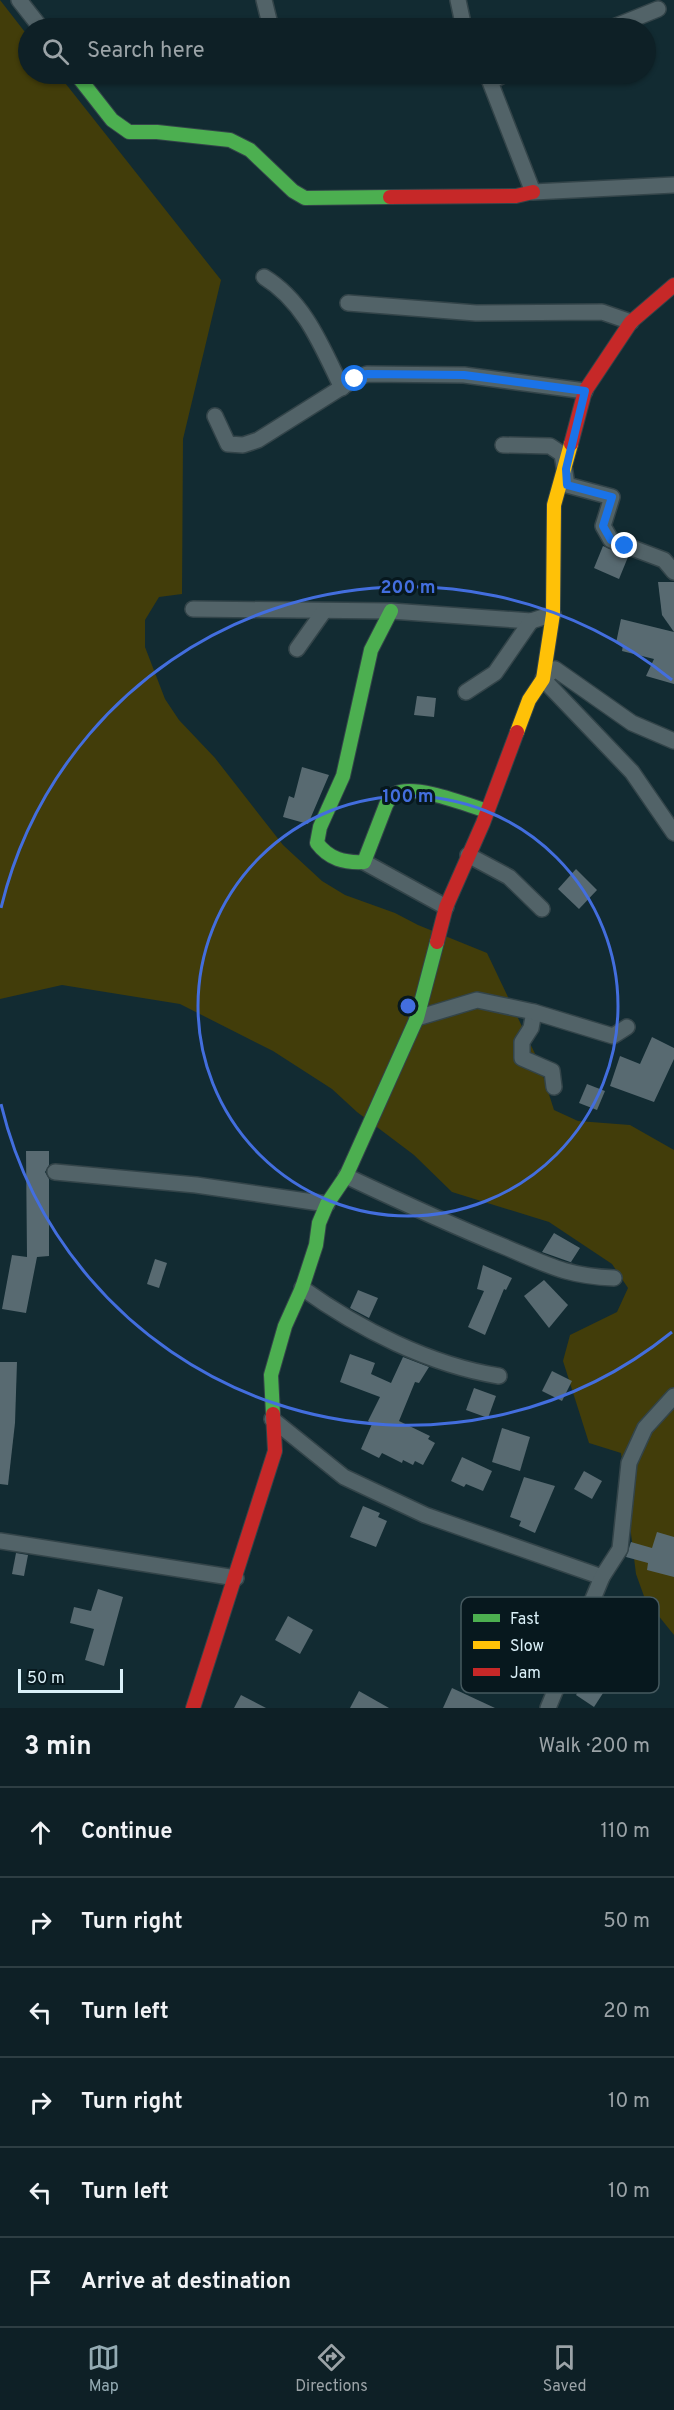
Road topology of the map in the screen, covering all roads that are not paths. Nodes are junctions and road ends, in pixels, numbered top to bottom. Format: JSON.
{"nodes":[{"id":1,"x":19,"y":0,"type":"edge"},
{"id":2,"x":264,"y":0,"type":"edge"},
{"id":3,"x":458,"y":0,"type":"edge"},
{"id":4,"x":658,"y":9,"type":"dead end"},
{"id":5,"x":33,"y":18,"type":"edge"},
{"id":6,"x":267,"y":18,"type":"edge"},
{"id":7,"x":462,"y":18,"type":"edge"},
{"id":8,"x":636,"y":18,"type":"edge"},
{"id":9,"x":84,"y":84,"type":"edge"},
{"id":10,"x":498,"y":84,"type":"edge"},
{"id":11,"x":674,"y":185,"type":"edge"},
{"id":12,"x":533,"y":192,"type":"junction"},
{"id":13,"x":264,"y":277,"type":"dead end"},
{"id":14,"x":674,"y":285,"type":"edge"},
{"id":15,"x":348,"y":303,"type":"dead end"},
{"id":16,"x":631,"y":322,"type":"junction"},
{"id":17,"x":342,"y":388,"type":"junction"},
{"id":18,"x":585,"y":391,"type":"junction"},
{"id":19,"x":215,"y":416,"type":"dead end"},
{"id":20,"x":503,"y":445,"type":"dead end"},
{"id":21,"x":566,"y":469,"type":"junction"},
{"id":22,"x":671,"y":563,"type":"edge"},
{"id":23,"x":193,"y":609,"type":"dead end"},
{"id":24,"x":324,"y":611,"type":"junction"},
{"id":25,"x":391,"y":611,"type":"junction"},
{"id":26,"x":552,"y":614,"type":"junction"},
{"id":27,"x":531,"y":621,"type":"junction"},
{"id":28,"x":297,"y":649,"type":"dead end"},
{"id":29,"x":543,"y":679,"type":"junction"},
{"id":30,"x":466,"y":692,"type":"dead end"},
{"id":31,"x":674,"y":741,"type":"edge"},
{"id":32,"x":487,"y":811,"type":"junction"},
{"id":33,"x":674,"y":833,"type":"edge"},
{"id":34,"x":468,"y":855,"type":"junction"},
{"id":35,"x":364,"y":862,"type":"junction"},
{"id":36,"x":446,"y":907,"type":"junction"},
{"id":37,"x":542,"y":909,"type":"dead end"},
{"id":38,"x":534,"y":1012,"type":"junction"},
{"id":39,"x":417,"y":1018,"type":"junction"},
{"id":40,"x":627,"y":1027,"type":"dead end"},
{"id":41,"x":554,"y":1087,"type":"dead end"},
{"id":42,"x":55,"y":1172,"type":"dead end"},
{"id":43,"x":346,"y":1176,"type":"junction"},
{"id":44,"x":327,"y":1204,"type":"junction"},
{"id":45,"x":614,"y":1278,"type":"dead end"},
{"id":46,"x":302,"y":1288,"type":"junction"},
{"id":47,"x":499,"y":1376,"type":"dead end"},
{"id":48,"x":674,"y":1396,"type":"edge"},
{"id":49,"x":272,"y":1419,"type":"junction"},
{"id":50,"x":0,"y":1541,"type":"edge"},
{"id":51,"x":602,"y":1577,"type":"junction"},
{"id":52,"x":236,"y":1578,"type":"junction"},
{"id":53,"x":594,"y":1597,"type":"edge"},
{"id":54,"x":554,"y":1693,"type":"edge"},
{"id":55,"x":193,"y":1708,"type":"edge"},
{"id":56,"x":548,"y":1708,"type":"edge"}],
"edges":[{"from":1,"to":5,"type":"street"},
{"from":2,"to":6,"type":"street"},
{"from":3,"to":7,"type":"street"},
{"from":4,"to":8,"type":"street"},
{"from":9,"to":12,"type":"street"},
{"from":10,"to":12,"type":"street"},
{"from":11,"to":12,"type":"street"},
{"from":13,"to":17,"type":"street"},
{"from":14,"to":16,"type":"street"},
{"from":15,"to":16,"type":"street"},
{"from":16,"to":18,"type":"street"},
{"from":17,"to":18,"type":"street"},
{"from":17,"to":19,"type":"street"},
{"from":18,"to":21,"type":"street"},
{"from":20,"to":21,"type":"street"},
{"from":21,"to":22,"type":"street"},
{"from":21,"to":26,"type":"street"},
{"from":23,"to":24,"type":"street"},
{"from":24,"to":25,"type":"street"},
{"from":24,"to":28,"type":"street"},
{"from":25,"to":27,"type":"street"},
{"from":25,"to":35,"type":"street"},
{"from":26,"to":27,"type":"street"},
{"from":26,"to":29,"type":"street"},
{"from":27,"to":30,"type":"street"},
{"from":29,"to":31,"type":"street"},
{"from":29,"to":32,"type":"street"},
{"from":29,"to":33,"type":"street"},
{"from":32,"to":34,"type":"street"},
{"from":32,"to":35,"type":"street"},
{"from":34,"to":36,"type":"street"},
{"from":34,"to":37,"type":"street"},
{"from":35,"to":36,"type":"street"},
{"from":36,"to":39,"type":"street"},
{"from":38,"to":39,"type":"street"},
{"from":38,"to":40,"type":"street"},
{"from":38,"to":41,"type":"street"},
{"from":39,"to":43,"type":"street"},
{"from":42,"to":44,"type":"street"},
{"from":43,"to":44,"type":"street"},
{"from":43,"to":45,"type":"street"},
{"from":44,"to":46,"type":"street"},
{"from":46,"to":47,"type":"street"},
{"from":46,"to":49,"type":"street"},
{"from":48,"to":51,"type":"street"},
{"from":49,"to":51,"type":"street"},
{"from":49,"to":52,"type":"street"},
{"from":50,"to":52,"type":"street"},
{"from":51,"to":53,"type":"street"},
{"from":52,"to":55,"type":"street"},
{"from":54,"to":56,"type":"street"}]}
